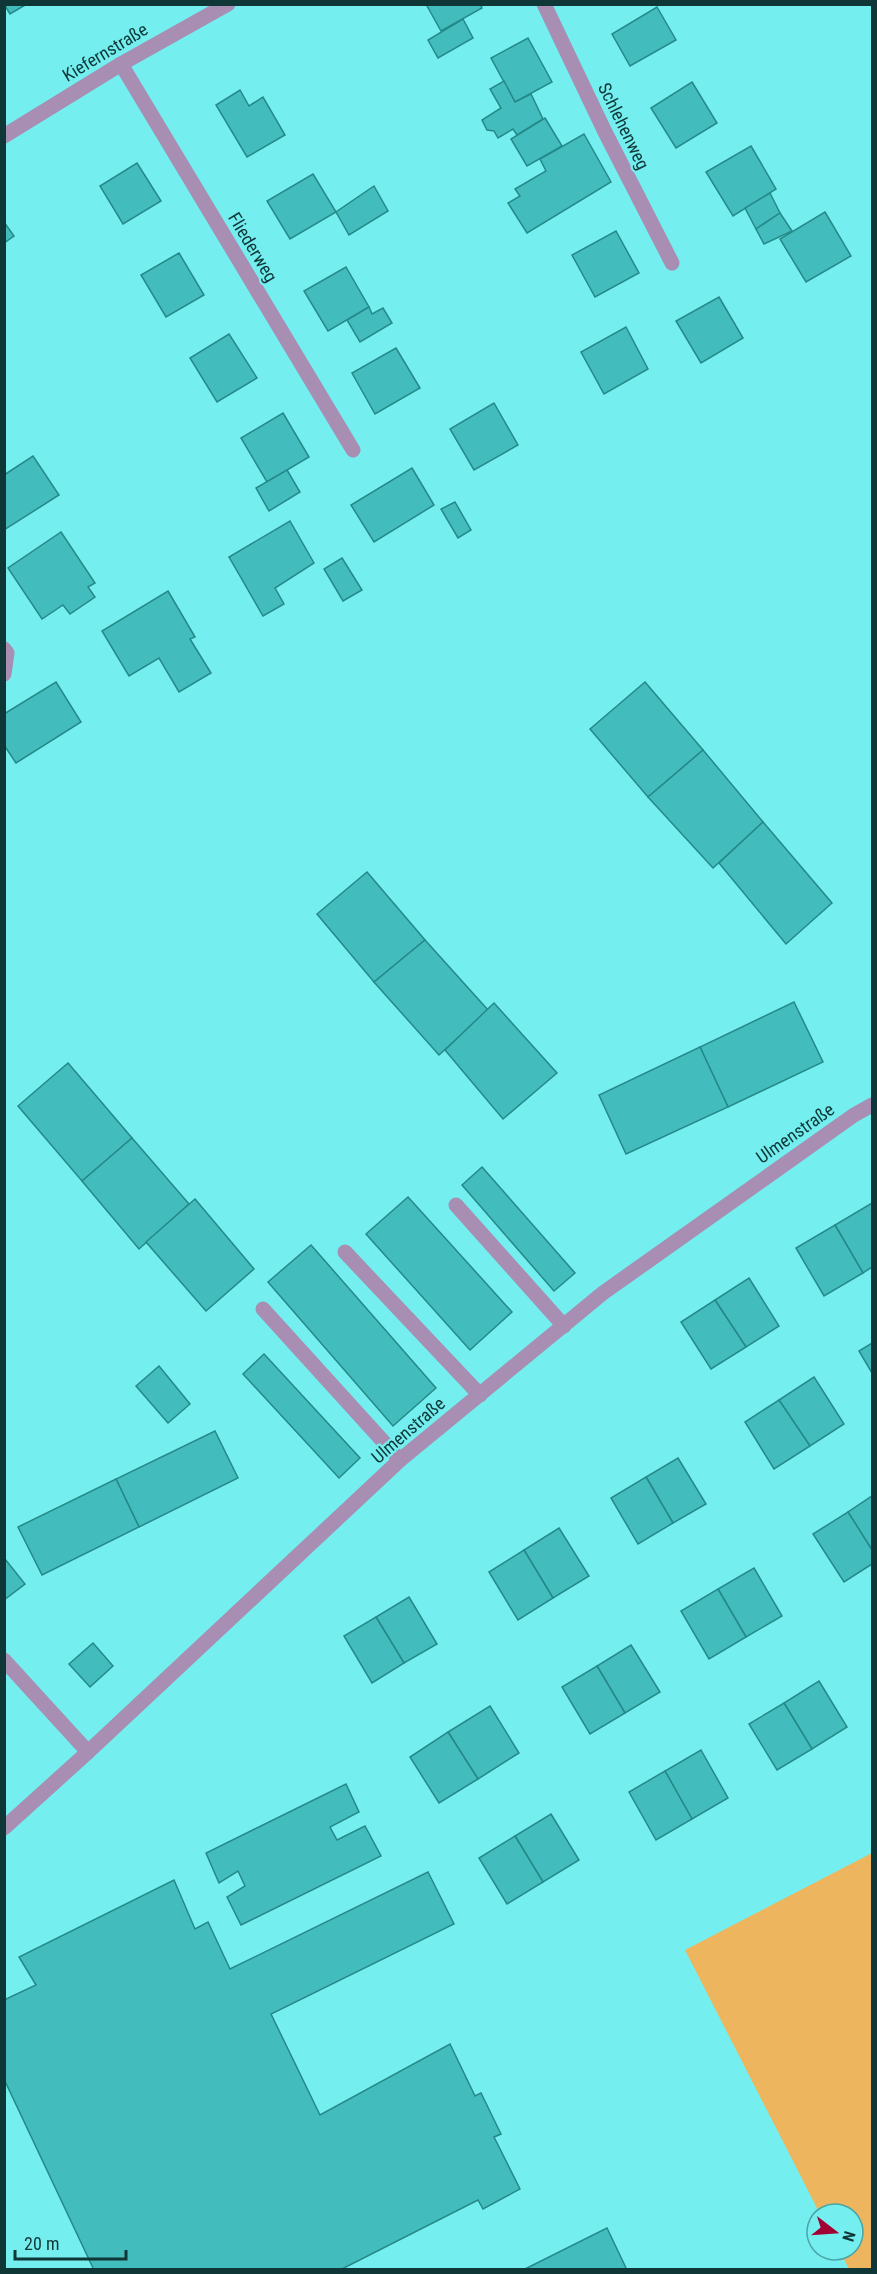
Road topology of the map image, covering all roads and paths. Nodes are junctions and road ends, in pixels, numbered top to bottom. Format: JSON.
{"nodes":[{"id":1,"x":228,"y":4,"type":"edge"},
{"id":2,"x":544,"y":4,"type":"edge"},
{"id":3,"x":201,"y":10,"type":"edge"},
{"id":4,"x":121,"y":64,"type":"junction"},
{"id":5,"x":4,"y":136,"type":"edge"},
{"id":6,"x":672,"y":263,"type":"dead end"},
{"id":7,"x":353,"y":450,"type":"dead end"},
{"id":8,"x":6,"y":651,"type":"edge"},
{"id":9,"x":4,"y":674,"type":"edge"},
{"id":10,"x":873,"y":1106,"type":"edge"},
{"id":11,"x":456,"y":1205,"type":"dead end"},
{"id":12,"x":345,"y":1252,"type":"dead end"},
{"id":13,"x":263,"y":1309,"type":"dead end"},
{"id":14,"x":564,"y":1326,"type":"junction"},
{"id":15,"x":480,"y":1395,"type":"junction"},
{"id":16,"x":400,"y":1460,"type":"junction"},
{"id":17,"x":4,"y":1660,"type":"edge"},
{"id":18,"x":88,"y":1752,"type":"junction"},
{"id":19,"x":4,"y":1828,"type":"edge"}],
"edges":[{"from":1,"to":3,"type":"street","name":"Kiefernstraße"},
{"from":2,"to":6,"type":"street","name":"Schlehenweg"},
{"from":3,"to":4,"type":"street","name":"Kiefernstraße"},
{"from":4,"to":5,"type":"street","name":"Kiefernstraße"},
{"from":4,"to":7,"type":"street","name":"Fliederweg"},
{"from":8,"to":9,"type":"street"},
{"from":10,"to":14,"type":"street","name":"Ulmenstraße"},
{"from":11,"to":14,"type":"street"},
{"from":12,"to":15,"type":"street"},
{"from":13,"to":16,"type":"street"},
{"from":14,"to":15,"type":"street","name":"Ulmenstraße"},
{"from":15,"to":16,"type":"street","name":"Ulmenstraße"},
{"from":16,"to":18,"type":"street","name":"Ulmenstraße"},
{"from":17,"to":18,"type":"street"},
{"from":18,"to":19,"type":"street","name":"Ulmenstraße"}]}
